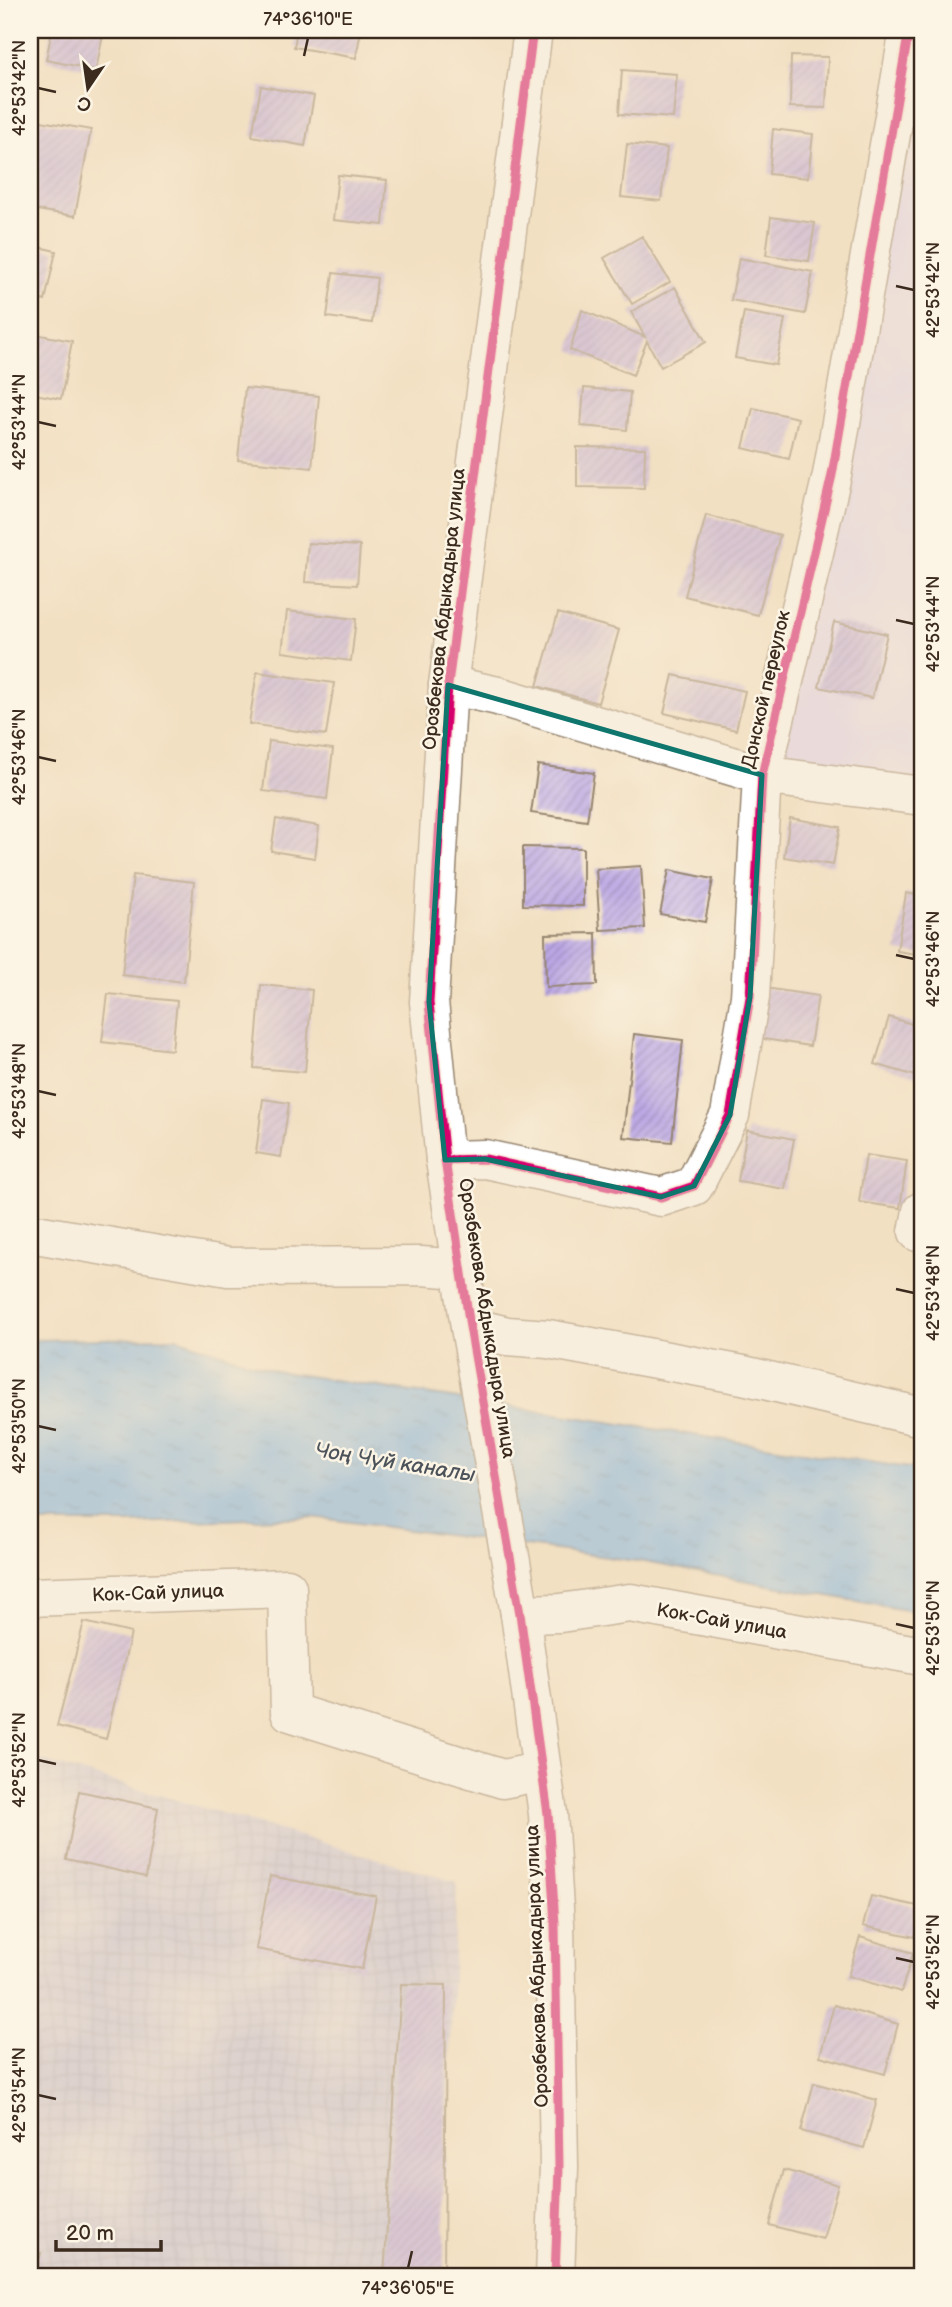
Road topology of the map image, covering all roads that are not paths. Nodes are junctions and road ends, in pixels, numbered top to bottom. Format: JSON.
{"nodes":[{"id":1,"x":533,"y":30,"type":"edge"},
{"id":2,"x":909,"y":30,"type":"edge"},
{"id":3,"x":448,"y":685,"type":"junction"},
{"id":4,"x":762,"y":775,"type":"junction"},
{"id":5,"x":922,"y":796,"type":"edge"},
{"id":6,"x":446,"y":1160,"type":"junction"},
{"id":7,"x":30,"y":1233,"type":"edge"},
{"id":8,"x":461,"y":1269,"type":"junction"},
{"id":9,"x":473,"y":1343,"type":"junction"},
{"id":10,"x":922,"y":1417,"type":"edge"},
{"id":11,"x":30,"y":1597,"type":"edge"},
{"id":12,"x":517,"y":1600,"type":"junction"},
{"id":13,"x":922,"y":1656,"type":"edge"},
{"id":14,"x":542,"y":1771,"type":"junction"},
{"id":15,"x":555,"y":2277,"type":"edge"}],
"edges":[{"from":1,"to":3,"type":"street","name":"Орозбекова Абдыкадыра улица"},
{"from":2,"to":4,"type":"street","name":"Донской переулок"},
{"from":3,"to":4,"type":"street","name":"Донской переулок"},
{"from":3,"to":6,"type":"street","name":"Орозбекова Абдыкадыра улица"},
{"from":4,"to":5,"type":"street","name":"Донской переулок"},
{"from":4,"to":6,"type":"street","name":"Донской переулок"},
{"from":6,"to":8,"type":"street","name":"Орозбекова Абдыкадыра улица"},
{"from":7,"to":8,"type":"street"},
{"from":8,"to":9,"type":"street","name":"Орозбекова Абдыкадыра улица"},
{"from":9,"to":10,"type":"street"},
{"from":9,"to":12,"type":"street","name":"Орозбекова Абдыкадыра улица"},
{"from":11,"to":14,"type":"street","name":"Кок-Сай улица"},
{"from":12,"to":13,"type":"street","name":"Кок-Сай улица"},
{"from":12,"to":14,"type":"street","name":"Орозбекова Абдыкадыра улица"},
{"from":14,"to":15,"type":"street","name":"Орозбекова Абдыкадыра улица"}]}
